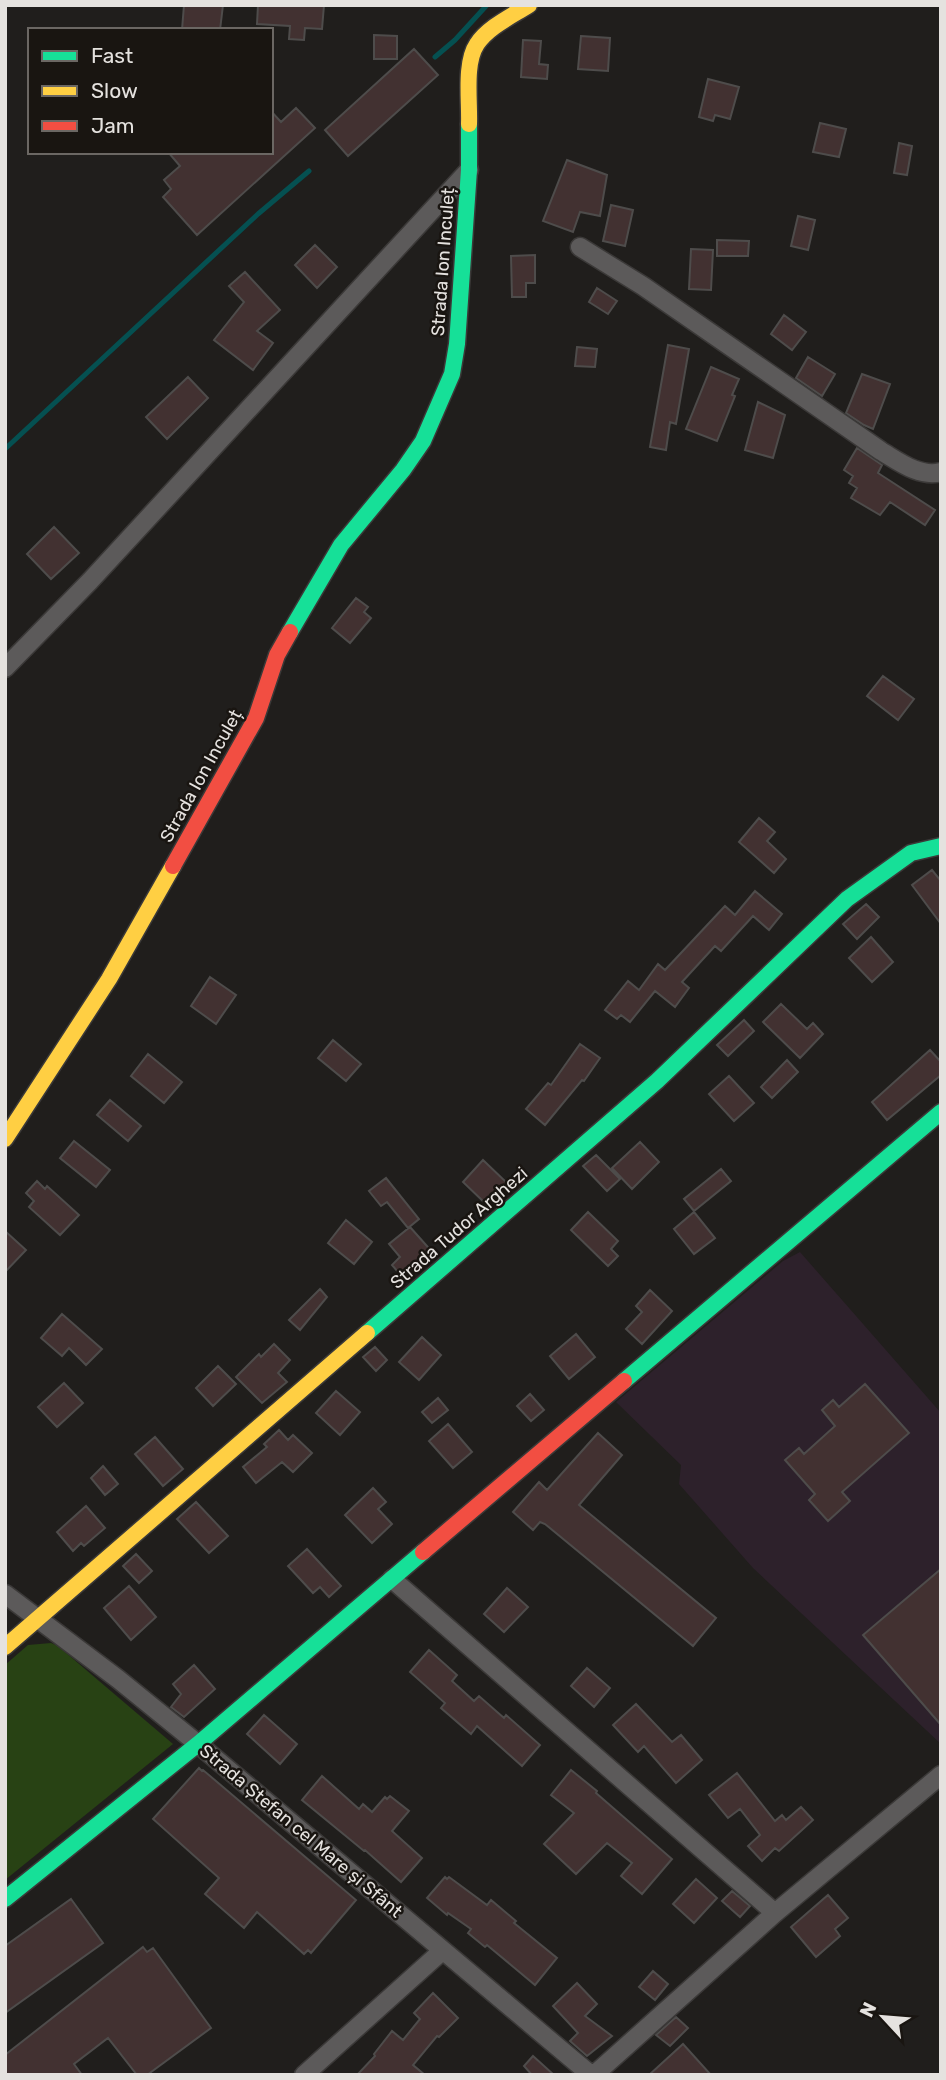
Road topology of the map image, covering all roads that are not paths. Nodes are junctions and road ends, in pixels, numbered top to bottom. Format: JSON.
{"nodes":[{"id":1,"x":528,"y":5,"type":"edge"},
{"id":2,"x":469,"y":170,"type":"junction"},
{"id":3,"x":580,"y":247,"type":"dead end"},
{"id":4,"x":941,"y":472,"type":"edge"},
{"id":5,"x":5,"y":668,"type":"edge"},
{"id":6,"x":941,"y":846,"type":"edge"},
{"id":7,"x":941,"y":1112,"type":"edge"},
{"id":8,"x":5,"y":1139,"type":"edge"},
{"id":9,"x":392,"y":1579,"type":"junction"},
{"id":10,"x":5,"y":1594,"type":"edge"},
{"id":11,"x":38,"y":1619,"type":"junction"},
{"id":12,"x":5,"y":1647,"type":"edge"},
{"id":13,"x":198,"y":1744,"type":"junction"},
{"id":14,"x":941,"y":1775,"type":"edge"},
{"id":15,"x":5,"y":1899,"type":"edge"},
{"id":16,"x":775,"y":1913,"type":"junction"},
{"id":17,"x":442,"y":1951,"type":"junction"},
{"id":18,"x":304,"y":2075,"type":"edge"},
{"id":19,"x":593,"y":2075,"type":"edge"}],
"edges":[{"from":1,"to":2,"type":"street","name":"Strada Ion Inculeț"},
{"from":2,"to":5,"type":"street"},
{"from":2,"to":8,"type":"street","name":"Strada Ion Inculeț"},
{"from":3,"to":4,"type":"street"},
{"from":6,"to":11,"type":"street","name":"Strada Tudor Arghezi"},
{"from":7,"to":9,"type":"street"},
{"from":9,"to":13,"type":"street"},
{"from":9,"to":16,"type":"street"},
{"from":10,"to":11,"type":"street","name":"Strada Ștefan cel Mare și Sfânt"},
{"from":11,"to":12,"type":"street","name":"Strada Tudor Arghezi"},
{"from":11,"to":13,"type":"street","name":"Strada Ștefan cel Mare și Sfânt"},
{"from":13,"to":15,"type":"street"},
{"from":13,"to":17,"type":"street","name":"Strada Ștefan cel Mare și Sfânt"},
{"from":14,"to":16,"type":"street"},
{"from":16,"to":19,"type":"street"},
{"from":17,"to":18,"type":"street"},
{"from":17,"to":19,"type":"street","name":"Strada Ștefan cel Mare și Sfânt"}]}
